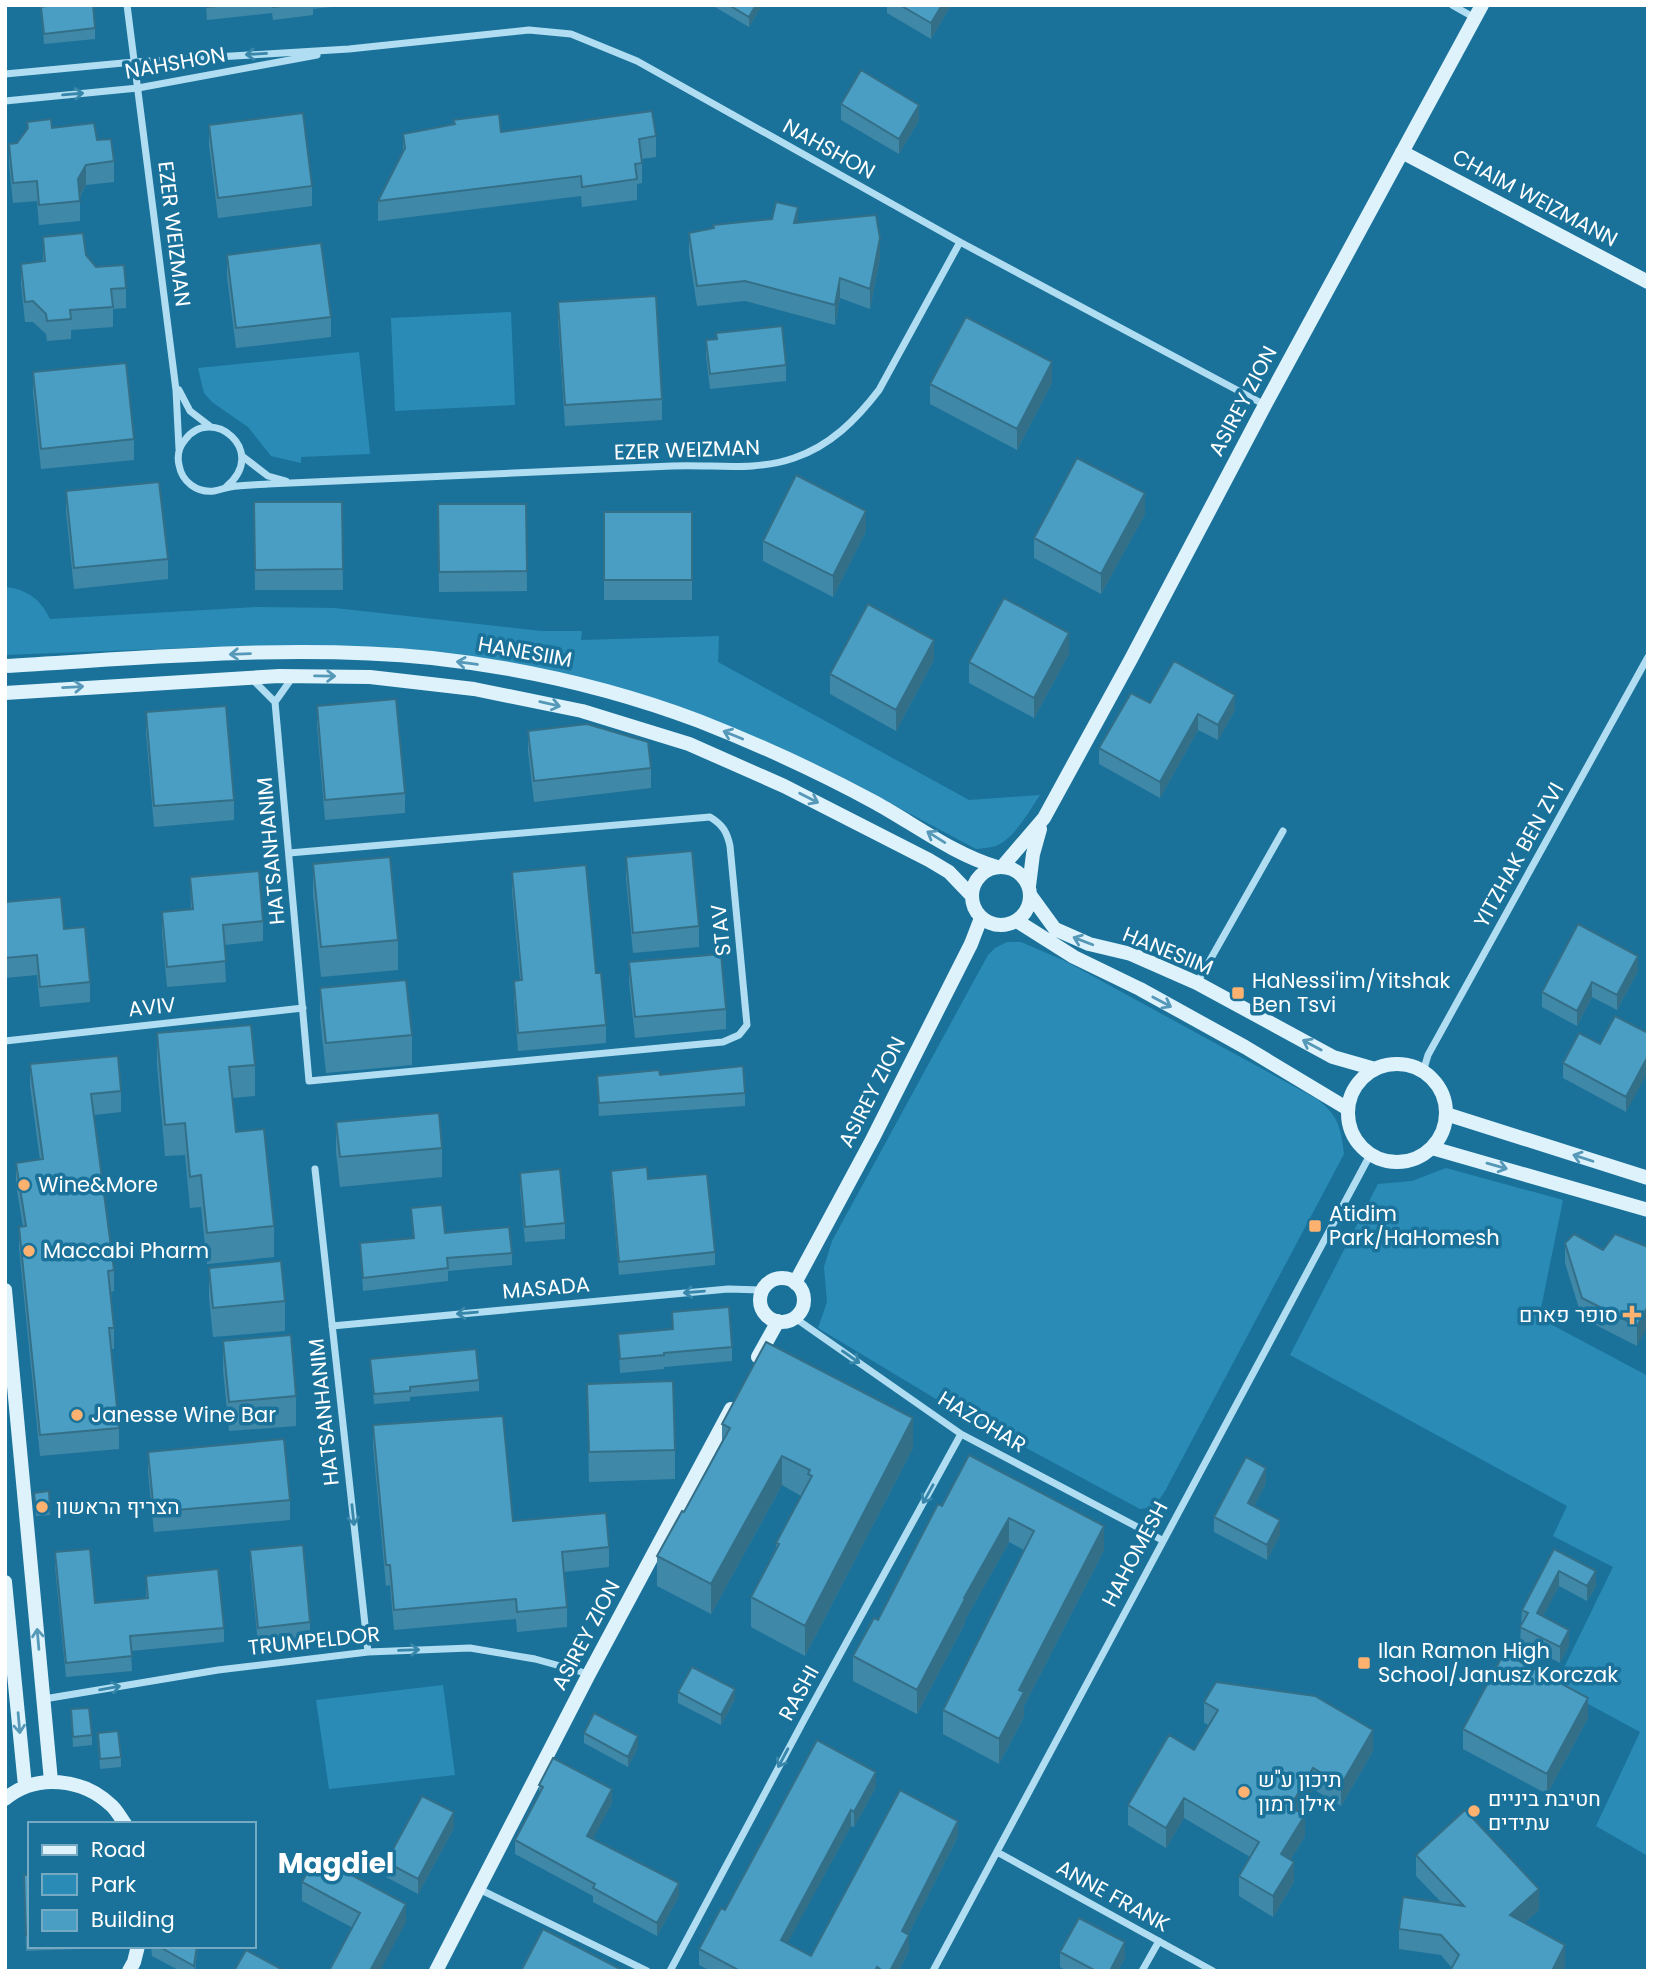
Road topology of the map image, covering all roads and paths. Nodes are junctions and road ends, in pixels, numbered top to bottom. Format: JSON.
{"nodes":[{"id":1,"x":127,"y":5,"type":"edge"},
{"id":2,"x":1452,"y":5,"type":"edge"},
{"id":3,"x":1478,"y":12,"type":"edge"},
{"id":4,"x":349,"y":49,"type":"junction"},
{"id":5,"x":134,"y":62,"type":"junction"},
{"id":6,"x":5,"y":74,"type":"edge"},
{"id":7,"x":138,"y":88,"type":"junction"},
{"id":8,"x":5,"y":101,"type":"edge"},
{"id":9,"x":1402,"y":152,"type":"junction"},
{"id":10,"x":960,"y":242,"type":"junction"},
{"id":11,"x":1648,"y":282,"type":"edge"},
{"id":12,"x":175,"y":383,"type":"junction"},
{"id":13,"x":1265,"y":405,"type":"junction"},
{"id":14,"x":211,"y":427,"type":"junction"},
{"id":15,"x":179,"y":450,"type":"junction"},
{"id":16,"x":242,"y":456,"type":"junction"},
{"id":17,"x":301,"y":483,"type":"junction"},
{"id":18,"x":226,"y":487,"type":"junction"},
{"id":19,"x":1648,"y":657,"type":"edge"},
{"id":20,"x":5,"y":666,"type":"edge"},
{"id":21,"x":294,"y":676,"type":"junction"},
{"id":22,"x":247,"y":677,"type":"junction"},
{"id":23,"x":5,"y":692,"type":"edge"},
{"id":24,"x":275,"y":702,"type":"junction"},
{"id":25,"x":1044,"y":818,"type":"junction"},
{"id":26,"x":1283,"y":831,"type":"dead end"},
{"id":27,"x":289,"y":853,"type":"junction"},
{"id":28,"x":999,"y":867,"type":"junction"},
{"id":29,"x":1030,"y":891,"type":"junction"},
{"id":30,"x":971,"y":895,"type":"junction"},
{"id":31,"x":981,"y":918,"type":"junction"},
{"id":32,"x":1017,"y":921,"type":"junction"},
{"id":33,"x":1197,"y":983,"type":"junction"},
{"id":34,"x":303,"y":1008,"type":"junction"},
{"id":35,"x":5,"y":1041,"type":"edge"},
{"id":36,"x":1375,"y":1069,"type":"junction"},
{"id":37,"x":1423,"y":1072,"type":"junction"},
{"id":38,"x":309,"y":1081,"type":"joint"},
{"id":39,"x":1348,"y":1109,"type":"junction"},
{"id":40,"x":1446,"y":1114,"type":"junction"},
{"id":41,"x":1432,"y":1148,"type":"junction"},
{"id":42,"x":1370,"y":1154,"type":"junction"},
{"id":43,"x":315,"y":1169,"type":"dead end"},
{"id":44,"x":1648,"y":1178,"type":"edge"},
{"id":45,"x":1648,"y":1210,"type":"edge"},
{"id":46,"x":795,"y":1283,"type":"junction"},
{"id":47,"x":5,"y":1290,"type":"edge"},
{"id":48,"x":762,"y":1290,"type":"junction"},
{"id":49,"x":795,"y":1318,"type":"junction"},
{"id":50,"x":778,"y":1321,"type":"junction"},
{"id":51,"x":332,"y":1326,"type":"junction"},
{"id":52,"x":752,"y":1370,"type":"edge"},
{"id":53,"x":738,"y":1394,"type":"edge"},
{"id":54,"x":961,"y":1434,"type":"junction"},
{"id":55,"x":1162,"y":1540,"type":"junction"},
{"id":56,"x":5,"y":1582,"type":"edge"},
{"id":57,"x":368,"y":1652,"type":"junction"},
{"id":58,"x":589,"y":1674,"type":"junction"},
{"id":59,"x":11,"y":1698,"type":"edge"},
{"id":60,"x":43,"y":1699,"type":"junction"},
{"id":61,"x":51,"y":1781,"type":"junction"},
{"id":62,"x":25,"y":1786,"type":"junction"},
{"id":63,"x":5,"y":1799,"type":"edge"},
{"id":64,"x":124,"y":1822,"type":"edge"},
{"id":65,"x":997,"y":1852,"type":"junction"},
{"id":66,"x":479,"y":1889,"type":"junction"},
{"id":67,"x":1159,"y":1941,"type":"junction"},
{"id":68,"x":138,"y":1948,"type":"edge"},
{"id":69,"x":135,"y":1968,"type":"edge"},
{"id":70,"x":436,"y":1971,"type":"edge"},
{"id":71,"x":647,"y":1971,"type":"edge"},
{"id":72,"x":670,"y":1971,"type":"edge"},
{"id":73,"x":933,"y":1971,"type":"edge"},
{"id":74,"x":1142,"y":1971,"type":"edge"},
{"id":75,"x":1213,"y":1971,"type":"edge"}],
"edges":[{"from":1,"to":5,"type":"street","name":"EZER WEIZMAN"},
{"from":2,"to":3,"type":"street"},
{"from":3,"to":9,"type":"street","name":"ASIREY ZION"},
{"from":4,"to":5,"type":"street","name":"NAHSHON","one_way":true},
{"from":4,"to":7,"type":"street","name":"NAHSHON"},
{"from":4,"to":10,"type":"street","name":"NAHSHON"},
{"from":5,"to":6,"type":"street","name":"NAHSHON"},
{"from":5,"to":7,"type":"street","name":"EZER WEIZMAN"},
{"from":8,"to":7,"type":"street","name":"NAHSHON","one_way":true},
{"from":7,"to":12,"type":"street","name":"EZER WEIZMAN"},
{"from":9,"to":11,"type":"street","name":"CHAIM WEIZMANN"},
{"from":9,"to":13,"type":"street","name":"ASIREY ZION"},
{"from":10,"to":13,"type":"street","name":"NAHSHON"},
{"from":10,"to":17,"type":"street","name":"EZER WEIZMAN"},
{"from":12,"to":14,"type":"street","name":"EZER WEIZMAN"},
{"from":12,"to":15,"type":"street","name":"EZER WEIZMAN"},
{"from":13,"to":25,"type":"street","name":"ASIREY ZION"},
{"from":14,"to":15,"type":"street"},
{"from":14,"to":16,"type":"street"},
{"from":15,"to":18,"type":"street"},
{"from":16,"to":17,"type":"street","name":"EZER WEIZMAN"},
{"from":16,"to":18,"type":"street"},
{"from":17,"to":18,"type":"street","name":"EZER WEIZMAN"},
{"from":19,"to":37,"type":"street","name":"YITZHAK BEN ZVI"},
{"from":28,"to":20,"type":"street","name":"HANESIIM","one_way":true},
{"from":21,"to":22,"type":"street"},
{"from":21,"to":24,"type":"street"},
{"from":21,"to":30,"type":"street","one_way":true},
{"from":23,"to":22,"type":"street","one_way":true},
{"from":22,"to":24,"type":"street"},
{"from":24,"to":27,"type":"street","name":"HATSANHANIM"},
{"from":25,"to":28,"type":"street","name":"ASIREY ZION"},
{"from":25,"to":29,"type":"street","name":"ASIREY ZION"},
{"from":26,"to":33,"type":"street"},
{"from":27,"to":34,"type":"street","name":"HATSANHANIM"},
{"from":27,"to":38,"type":"street","name":"STAV"},
{"from":28,"to":29,"type":"street"},
{"from":28,"to":30,"type":"street"},
{"from":29,"to":32,"type":"street"},
{"from":33,"to":29,"type":"street","name":"HANESIIM","one_way":true},
{"from":30,"to":31,"type":"street"},
{"from":31,"to":32,"type":"street"},
{"from":31,"to":46,"type":"street","name":"ASIREY ZION"},
{"from":32,"to":39,"type":"street","name":"HANESIIM","one_way":true},
{"from":36,"to":33,"type":"street","name":"HANESIIM","one_way":true},
{"from":34,"to":35,"type":"street","name":"AVIV"},
{"from":34,"to":38,"type":"street","name":"HATSANHANIM"},
{"from":36,"to":37,"type":"street"},
{"from":36,"to":39,"type":"street"},
{"from":37,"to":40,"type":"street"},
{"from":39,"to":42,"type":"street"},
{"from":40,"to":41,"type":"street"},
{"from":44,"to":40,"type":"street","one_way":true},
{"from":41,"to":42,"type":"street"},
{"from":41,"to":45,"type":"street","one_way":true},
{"from":42,"to":55,"type":"street","name":"HAHOMESH"},
{"from":43,"to":51,"type":"street","name":"HATSANHANIM"},
{"from":46,"to":48,"type":"street"},
{"from":46,"to":49,"type":"street"},
{"from":60,"to":47,"type":"street","one_way":true},
{"from":48,"to":50,"type":"street"},
{"from":48,"to":51,"type":"street","name":"MASADA","one_way":true},
{"from":49,"to":50,"type":"street"},
{"from":49,"to":54,"type":"street","name":"HAZOHAR","one_way":true},
{"from":50,"to":52,"type":"street"},
{"from":51,"to":57,"type":"street","name":"HATSANHANIM","one_way":true},
{"from":53,"to":58,"type":"street","name":"ASIREY ZION"},
{"from":54,"to":55,"type":"street","name":"HAZOHAR"},
{"from":54,"to":72,"type":"street","name":"RASHI","one_way":true},
{"from":55,"to":65,"type":"street","name":"HAHOMESH"},
{"from":56,"to":59,"type":"street"},
{"from":57,"to":58,"type":"street","name":"TRUMPELDOR","one_way":true},
{"from":60,"to":57,"type":"street","name":"TRUMPELDOR","one_way":true},
{"from":58,"to":66,"type":"street","name":"ASIREY ZION"},
{"from":59,"to":62,"type":"street","one_way":true},
{"from":60,"to":61,"type":"street"},
{"from":61,"to":62,"type":"street"},
{"from":61,"to":64,"type":"street"},
{"from":62,"to":63,"type":"street"},
{"from":65,"to":67,"type":"street","name":"ANNE FRANK"},
{"from":65,"to":73,"type":"street","name":"HAHOMESH"},
{"from":66,"to":70,"type":"street","name":"ASIREY ZION"},
{"from":66,"to":71,"type":"street"},
{"from":67,"to":74,"type":"street"},
{"from":67,"to":75,"type":"street","name":"ANNE FRANK"},
{"from":68,"to":69,"type":"street"}]}
